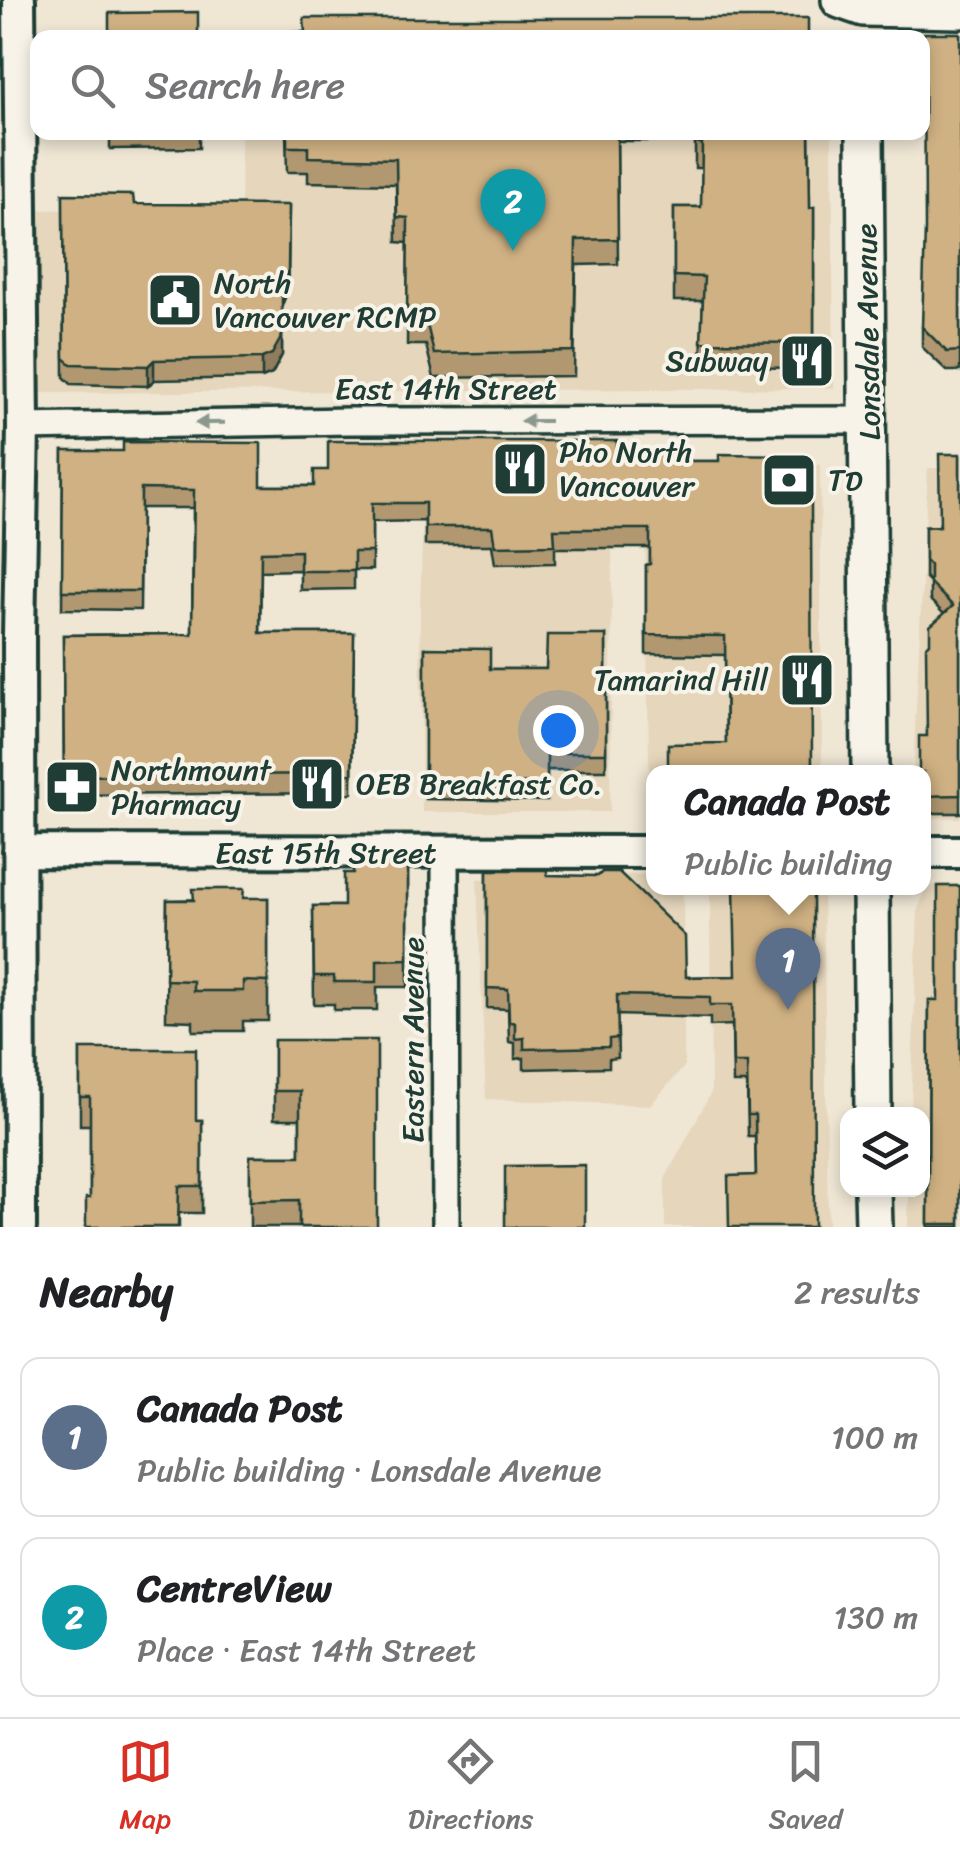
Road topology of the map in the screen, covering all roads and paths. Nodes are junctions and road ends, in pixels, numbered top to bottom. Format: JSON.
{"nodes":[{"id":1,"x":19,"y":0,"type":"edge"},
{"id":2,"x":960,"y":10,"type":"edge"},
{"id":3,"x":858,"y":11,"type":"edge"},
{"id":4,"x":865,"y":140,"type":"edge"},
{"id":5,"x":870,"y":420,"type":"junction"},
{"id":6,"x":23,"y":427,"type":"junction"},
{"id":7,"x":870,"y":765,"type":"edge"},
{"id":8,"x":10,"y":851,"type":"edge"},
{"id":9,"x":646,"y":852,"type":"edge"},
{"id":10,"x":931,"y":852,"type":"edge"},
{"id":11,"x":960,"y":852,"type":"edge"},
{"id":12,"x":445,"y":854,"type":"junction"},
{"id":13,"x":871,"y":895,"type":"edge"},
{"id":14,"x":873,"y":1107,"type":"edge"},
{"id":15,"x":874,"y":1197,"type":"edge"},
{"id":16,"x":20,"y":1227,"type":"edge"},
{"id":17,"x":446,"y":1227,"type":"edge"},
{"id":18,"x":874,"y":1227,"type":"edge"}],
"edges":[{"from":1,"to":6,"type":"street"},
{"from":2,"to":3,"type":"main road"},
{"from":4,"to":5,"type":"main road","name":"Lonsdale Avenue"},
{"from":5,"to":6,"type":"street","name":"East 14th Street","one_way":true},
{"from":5,"to":7,"type":"main road","name":"Lonsdale Avenue"},
{"from":6,"to":8,"type":"street"},
{"from":8,"to":12,"type":"street","name":"East 15th Street"},
{"from":8,"to":16,"type":"street"},
{"from":9,"to":12,"type":"street","name":"East 15th Street"},
{"from":10,"to":11,"type":"street"},
{"from":12,"to":17,"type":"street","name":"Eastern Avenue"},
{"from":13,"to":14,"type":"main road"},
{"from":15,"to":18,"type":"main road"}]}
